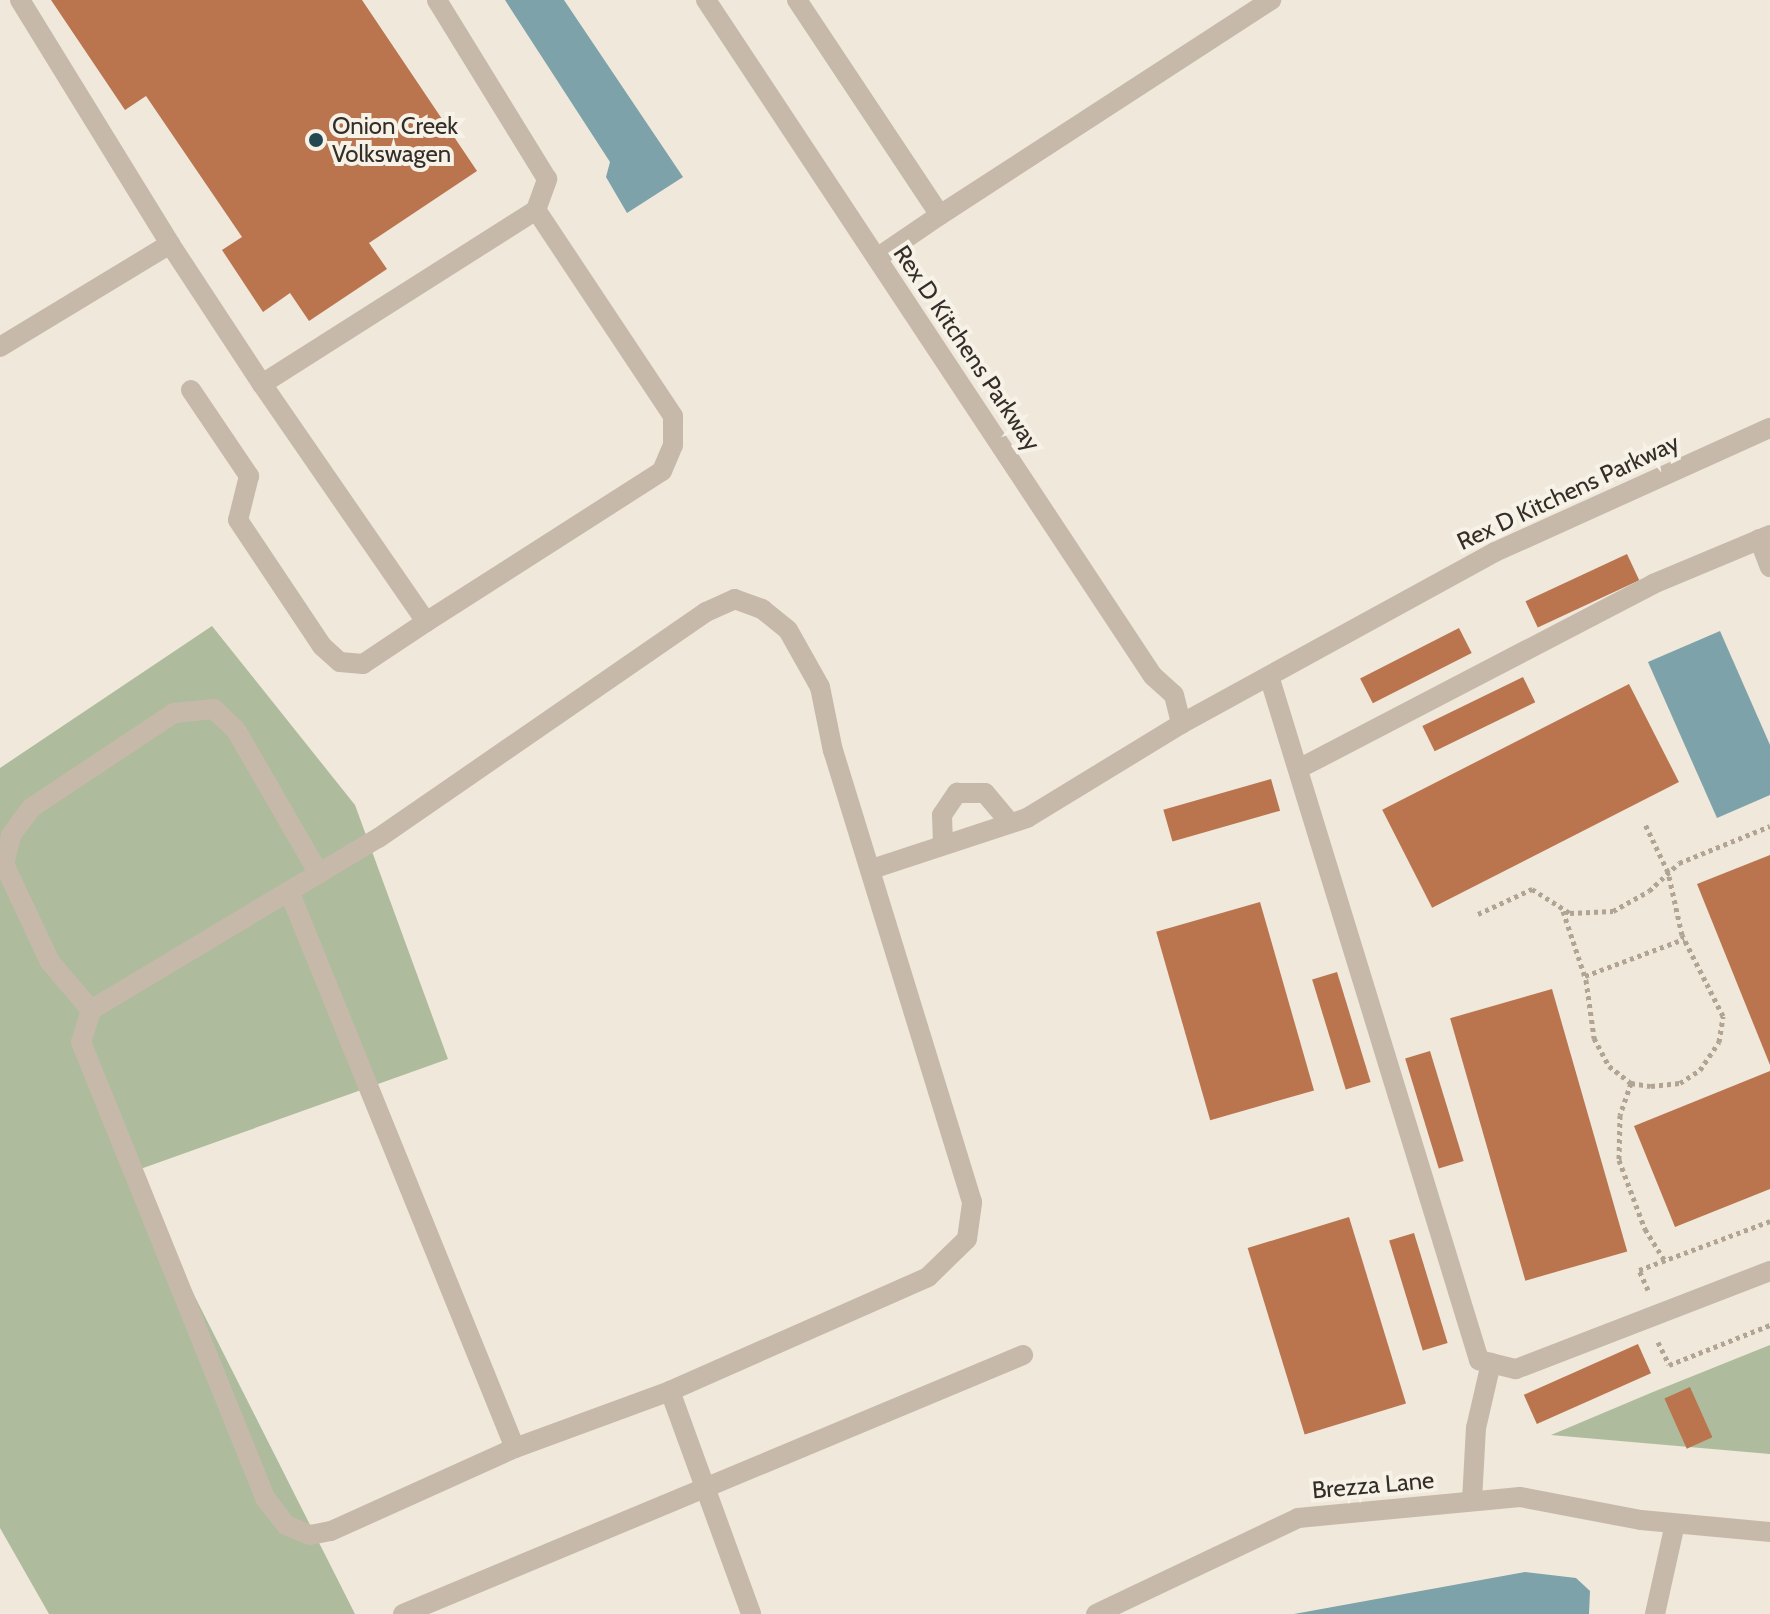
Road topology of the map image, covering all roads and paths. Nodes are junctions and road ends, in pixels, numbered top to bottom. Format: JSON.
{"nodes":[{"id":1,"x":20,"y":0,"type":"edge"},
{"id":2,"x":437,"y":0,"type":"edge"},
{"id":3,"x":706,"y":0,"type":"edge"},
{"id":4,"x":797,"y":0,"type":"edge"},
{"id":5,"x":1271,"y":0,"type":"edge"},
{"id":6,"x":536,"y":210,"type":"junction"},
{"id":7,"x":940,"y":215,"type":"junction"},
{"id":8,"x":170,"y":244,"type":"junction"},
{"id":9,"x":877,"y":258,"type":"junction"},
{"id":10,"x":0,"y":347,"type":"edge"},
{"id":11,"x":262,"y":384,"type":"junction"},
{"id":12,"x":191,"y":390,"type":"dead end"},
{"id":13,"x":1770,"y":428,"type":"edge"},
{"id":14,"x":1764,"y":537,"type":"edge"},
{"id":15,"x":1770,"y":567,"type":"edge"},
{"id":16,"x":426,"y":622,"type":"junction"},
{"id":17,"x":1269,"y":676,"type":"junction"},
{"id":18,"x":1181,"y":724,"type":"junction"},
{"id":19,"x":1302,"y":767,"type":"junction"},
{"id":20,"x":1644,"y":822,"type":"dead end"},
{"id":21,"x":1010,"y":823,"type":"junction"},
{"id":22,"x":1770,"y":826,"type":"edge"},
{"id":23,"x":943,"y":844,"type":"junction"},
{"id":24,"x":872,"y":869,"type":"junction"},
{"id":25,"x":1668,"y":872,"type":"junction"},
{"id":26,"x":319,"y":874,"type":"junction"},
{"id":27,"x":289,"y":891,"type":"junction"},
{"id":28,"x":1563,"y":911,"type":"junction"},
{"id":29,"x":1478,"y":914,"type":"dead end"},
{"id":30,"x":1684,"y":939,"type":"junction"},
{"id":31,"x":1585,"y":976,"type":"junction"},
{"id":32,"x":91,"y":1010,"type":"junction"},
{"id":33,"x":1631,"y":1083,"type":"junction"},
{"id":34,"x":1770,"y":1221,"type":"edge"},
{"id":35,"x":1665,"y":1261,"type":"junction"},
{"id":36,"x":1770,"y":1271,"type":"edge"},
{"id":37,"x":1650,"y":1294,"type":"dead end"},
{"id":38,"x":1770,"y":1325,"type":"edge"},
{"id":39,"x":1658,"y":1341,"type":"dead end"},
{"id":40,"x":1023,"y":1355,"type":"dead end"},
{"id":41,"x":1491,"y":1363,"type":"junction"},
{"id":42,"x":670,"y":1391,"type":"junction"},
{"id":43,"x":515,"y":1448,"type":"junction"},
{"id":44,"x":706,"y":1490,"type":"junction"},
{"id":45,"x":1472,"y":1501,"type":"junction"},
{"id":46,"x":1675,"y":1524,"type":"junction"},
{"id":47,"x":1770,"y":1532,"type":"edge"},
{"id":48,"x":403,"y":1614,"type":"edge"},
{"id":49,"x":751,"y":1614,"type":"edge"},
{"id":50,"x":1096,"y":1614,"type":"edge"},
{"id":51,"x":1655,"y":1614,"type":"edge"}],
"edges":[{"from":1,"to":8,"type":"street"},
{"from":2,"to":6,"type":"street"},
{"from":3,"to":9,"type":"street","name":"Rex D Kitchens Parkway"},
{"from":4,"to":7,"type":"street"},
{"from":5,"to":7,"type":"street"},
{"from":6,"to":11,"type":"street"},
{"from":6,"to":16,"type":"street"},
{"from":7,"to":9,"type":"street"},
{"from":8,"to":10,"type":"street"},
{"from":8,"to":11,"type":"street"},
{"from":9,"to":18,"type":"street","name":"Rex D Kitchens Parkway"},
{"from":11,"to":16,"type":"street"},
{"from":12,"to":16,"type":"street"},
{"from":13,"to":17,"type":"street","name":"Rex D Kitchens Parkway"},
{"from":14,"to":15,"type":"street"},
{"from":14,"to":19,"type":"street"},
{"from":17,"to":18,"type":"street","name":"Rex D Kitchens Parkway"},
{"from":17,"to":19,"type":"street"},
{"from":18,"to":21,"type":"street","name":"Rex D Kitchens Parkway"},
{"from":19,"to":41,"type":"street"},
{"from":20,"to":25,"type":"path"},
{"from":21,"to":23,"type":"street","name":"Rex D Kitchens Parkway"},
{"from":21,"to":23,"type":"street"},
{"from":22,"to":25,"type":"path"},
{"from":23,"to":24,"type":"street","name":"Rex D Kitchens Parkway"},
{"from":24,"to":26,"type":"street"},
{"from":24,"to":42,"type":"street"},
{"from":25,"to":28,"type":"path"},
{"from":25,"to":30,"type":"path"},
{"from":26,"to":27,"type":"street"},
{"from":26,"to":32,"type":"street"},
{"from":27,"to":32,"type":"street"},
{"from":27,"to":43,"type":"street"},
{"from":28,"to":29,"type":"path"},
{"from":28,"to":31,"type":"path"},
{"from":30,"to":31,"type":"path"},
{"from":30,"to":33,"type":"path"},
{"from":31,"to":33,"type":"path"},
{"from":32,"to":43,"type":"street"},
{"from":33,"to":35,"type":"path"},
{"from":34,"to":35,"type":"path"},
{"from":35,"to":37,"type":"path"},
{"from":36,"to":41,"type":"street"},
{"from":38,"to":39,"type":"path"},
{"from":40,"to":44,"type":"street"},
{"from":41,"to":45,"type":"street"},
{"from":42,"to":43,"type":"street"},
{"from":42,"to":44,"type":"street"},
{"from":44,"to":48,"type":"street"},
{"from":44,"to":49,"type":"street"},
{"from":45,"to":46,"type":"street","name":"Brezza Lane"},
{"from":45,"to":50,"type":"street","name":"Brezza Lane"},
{"from":46,"to":47,"type":"street","name":"Brezza Lane"},
{"from":46,"to":51,"type":"street"}]}
